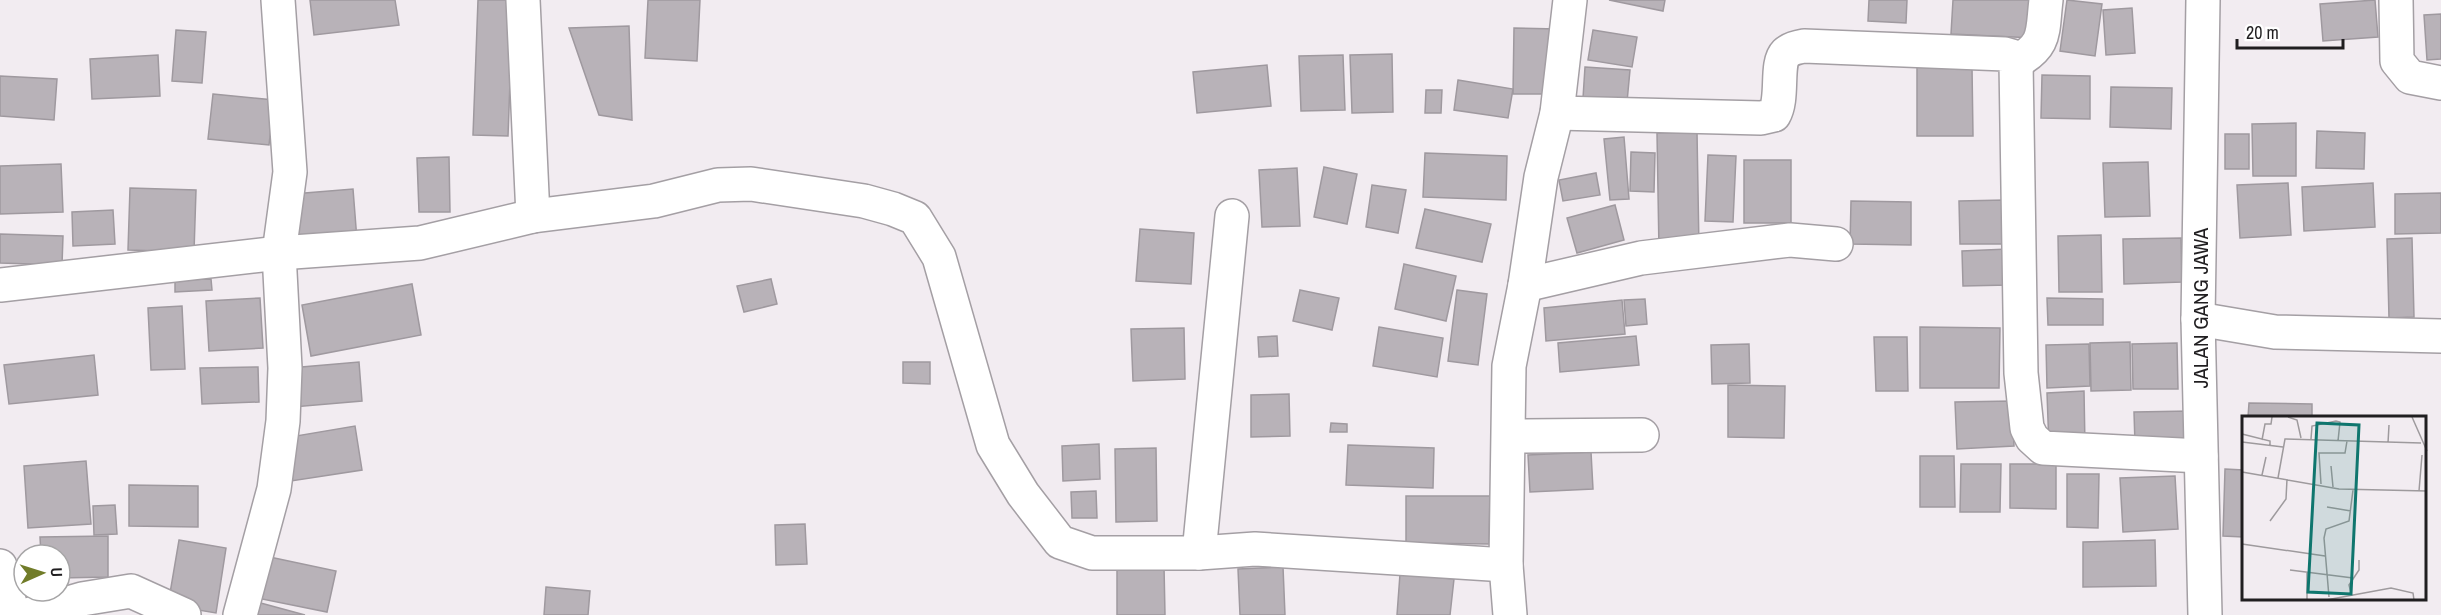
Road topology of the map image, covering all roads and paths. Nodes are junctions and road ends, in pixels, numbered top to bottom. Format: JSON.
{"nodes":[{"id":1,"x":278,"y":0,"type":"edge"},
{"id":2,"x":523,"y":0,"type":"edge"},
{"id":3,"x":1570,"y":0,"type":"edge"},
{"id":4,"x":2046,"y":0,"type":"edge"},
{"id":5,"x":2203,"y":0,"type":"edge"},
{"id":6,"x":2396,"y":0,"type":"edge"},
{"id":7,"x":2016,"y":62,"type":"junction"},
{"id":8,"x":2441,"y":83,"type":"edge"},
{"id":9,"x":1557,"y":113,"type":"junction"},
{"id":10,"x":533,"y":216,"type":"junction"},
{"id":11,"x":1232,"y":216,"type":"dead end"},
{"id":12,"x":1836,"y":244,"type":"dead end"},
{"id":13,"x":279,"y":253,"type":"junction"},
{"id":14,"x":0,"y":285,"type":"edge"},
{"id":15,"x":1525,"y":285,"type":"junction"},
{"id":16,"x":2198,"y":319,"type":"junction"},
{"id":17,"x":2441,"y":336,"type":"edge"},
{"id":18,"x":1642,"y":435,"type":"dead end"},
{"id":19,"x":1510,"y":436,"type":"junction"},
{"id":20,"x":2201,"y":456,"type":"junction"},
{"id":21,"x":1199,"y":553,"type":"junction"},
{"id":22,"x":1506,"y":565,"type":"junction"},
{"id":23,"x":0,"y":566,"type":"edge"},
{"id":24,"x":13,"y":615,"type":"edge"},
{"id":25,"x":27,"y":615,"type":"edge"},
{"id":26,"x":184,"y":615,"type":"edge"},
{"id":27,"x":240,"y":615,"type":"edge"},
{"id":28,"x":1510,"y":615,"type":"edge"},
{"id":29,"x":2205,"y":615,"type":"edge"}],
"edges":[{"from":1,"to":13,"type":"street"},
{"from":2,"to":10,"type":"street"},
{"from":3,"to":9,"type":"street"},
{"from":4,"to":7,"type":"street"},
{"from":5,"to":16,"type":"street","name":"JALAN GANG JAWA"},
{"from":6,"to":8,"type":"street"},
{"from":7,"to":9,"type":"street"},
{"from":7,"to":20,"type":"street"},
{"from":9,"to":15,"type":"street"},
{"from":10,"to":13,"type":"street"},
{"from":10,"to":21,"type":"street"},
{"from":11,"to":21,"type":"street"},
{"from":12,"to":15,"type":"street"},
{"from":13,"to":14,"type":"street"},
{"from":13,"to":27,"type":"street"},
{"from":15,"to":19,"type":"street"},
{"from":16,"to":17,"type":"street"},
{"from":16,"to":20,"type":"street","name":"JALAN GANG JAWA"},
{"from":18,"to":19,"type":"street"},
{"from":19,"to":22,"type":"street"},
{"from":20,"to":29,"type":"street","name":"JALAN GANG JAWA"},
{"from":21,"to":22,"type":"street"},
{"from":22,"to":28,"type":"street"},
{"from":23,"to":24,"type":"street"},
{"from":25,"to":26,"type":"street"}]}
